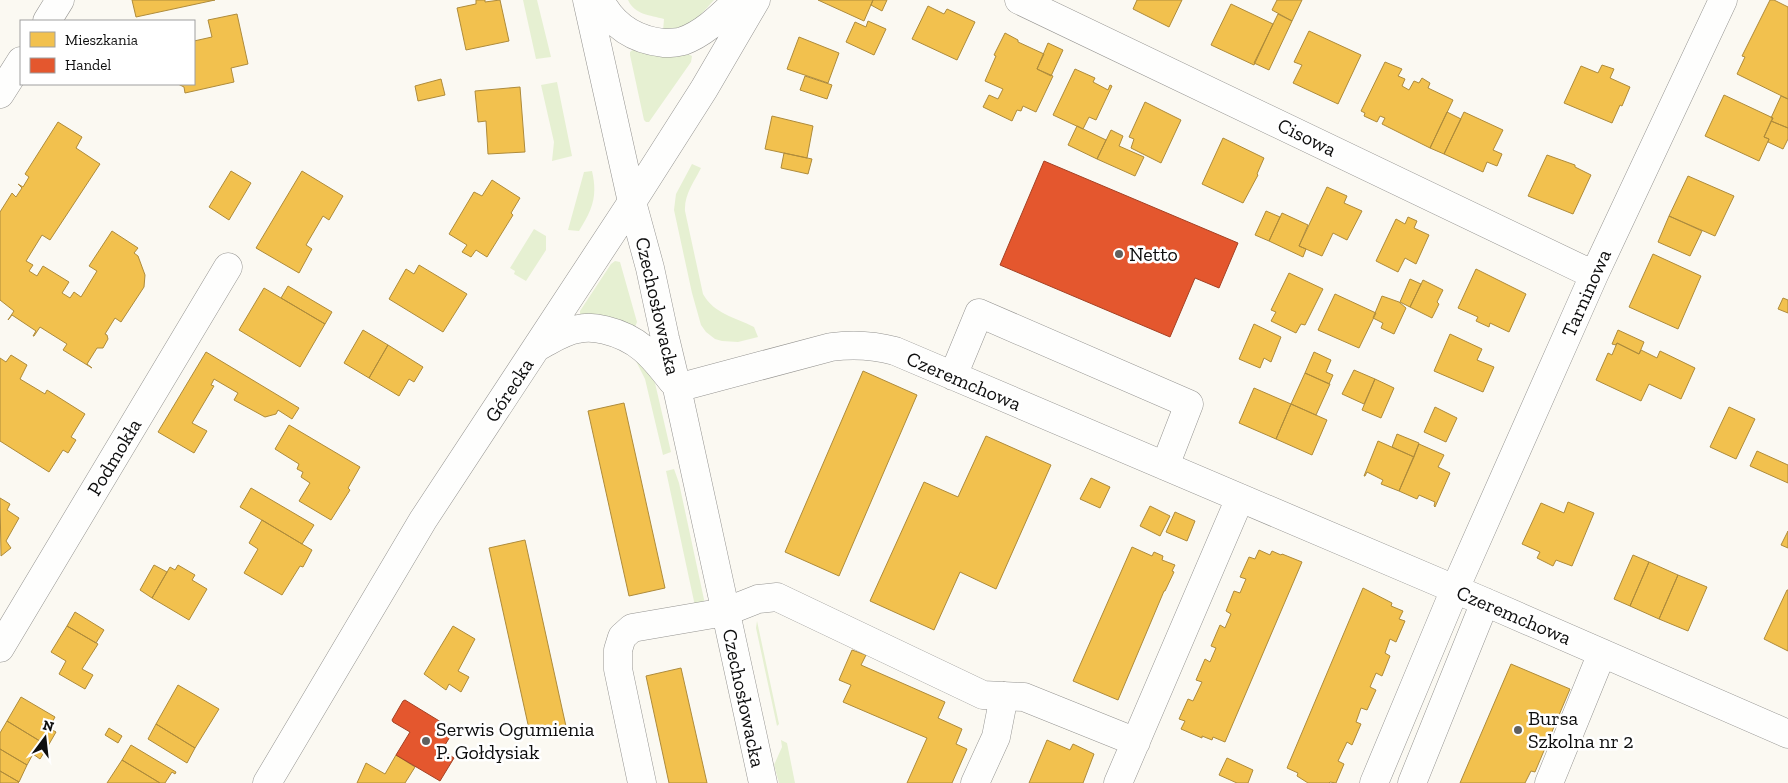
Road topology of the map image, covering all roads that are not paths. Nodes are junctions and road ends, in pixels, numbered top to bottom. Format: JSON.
{"nodes":[{"id":1,"x":60,"y":0,"type":"edge"},
{"id":2,"x":586,"y":0,"type":"edge"},
{"id":3,"x":600,"y":0,"type":"edge"},
{"id":4,"x":738,"y":0,"type":"edge"},
{"id":5,"x":756,"y":0,"type":"edge"},
{"id":6,"x":1019,"y":0,"type":"edge"},
{"id":7,"x":1723,"y":0,"type":"edge"},
{"id":8,"x":48,"y":20,"type":"edge"},
{"id":9,"x":20,"y":63,"type":"edge"},
{"id":10,"x":0,"y":94,"type":"edge"},
{"id":11,"x":632,"y":202,"type":"junction"},
{"id":12,"x":228,"y":266,"type":"dead end"},
{"id":13,"x":1594,"y":275,"type":"junction"},
{"id":14,"x":538,"y":347,"type":"junction"},
{"id":15,"x":953,"y":376,"type":"junction"},
{"id":16,"x":677,"y":388,"type":"junction"},
{"id":17,"x":1164,"y":466,"type":"junction"},
{"id":18,"x":1240,"y":498,"type":"junction"},
{"id":19,"x":1455,"y":590,"type":"junction"},
{"id":20,"x":1485,"y":602,"type":"junction"},
{"id":21,"x":725,"y":612,"type":"junction"},
{"id":22,"x":0,"y":648,"type":"edge"},
{"id":23,"x":1602,"y":653,"type":"junction"},
{"id":24,"x":1004,"y":696,"type":"junction"},
{"id":25,"x":1788,"y":734,"type":"edge"},
{"id":26,"x":1136,"y":742,"type":"junction"},
{"id":27,"x":266,"y":783,"type":"edge"},
{"id":28,"x":642,"y":783,"type":"edge"},
{"id":29,"x":763,"y":783,"type":"edge"},
{"id":30,"x":975,"y":783,"type":"edge"},
{"id":31,"x":1118,"y":783,"type":"edge"},
{"id":32,"x":1374,"y":783,"type":"edge"},
{"id":33,"x":1412,"y":783,"type":"edge"},
{"id":34,"x":1549,"y":783,"type":"edge"}],
"edges":[{"from":1,"to":8,"type":"street"},
{"from":2,"to":11,"type":"street","name":"Czechosłowacka"},
{"from":3,"to":4,"type":"street"},
{"from":5,"to":11,"type":"street","name":"Górecka"},
{"from":6,"to":13,"type":"street","name":"Cisowa"},
{"from":7,"to":13,"type":"street","name":"Tarninowa"},
{"from":9,"to":10,"type":"street"},
{"from":11,"to":14,"type":"street","name":"Górecka"},
{"from":11,"to":16,"type":"street","name":"Czechosłowacka"},
{"from":12,"to":22,"type":"street","name":"Podmokła"},
{"from":13,"to":19,"type":"street","name":"Tarninowa"},
{"from":14,"to":16,"type":"street"},
{"from":14,"to":27,"type":"street","name":"Górecka"},
{"from":15,"to":16,"type":"street","name":"Czeremchowa"},
{"from":15,"to":17,"type":"street","name":"Czeremchowa"},
{"from":15,"to":17,"type":"street"},
{"from":16,"to":21,"type":"street","name":"Czechosłowacka"},
{"from":17,"to":18,"type":"street","name":"Czeremchowa"},
{"from":18,"to":19,"type":"street","name":"Czeremchowa"},
{"from":18,"to":26,"type":"street"},
{"from":19,"to":20,"type":"street","name":"Czeremchowa"},
{"from":19,"to":32,"type":"street","name":"Tarninowa"},
{"from":20,"to":23,"type":"street","name":"Czeremchowa"},
{"from":20,"to":33,"type":"street"},
{"from":21,"to":24,"type":"street"},
{"from":21,"to":28,"type":"street","name":"Czechosłowacka"},
{"from":21,"to":29,"type":"street","name":"Czechosłowacka"},
{"from":23,"to":25,"type":"street","name":"Czeremchowa"},
{"from":23,"to":34,"type":"street"},
{"from":24,"to":26,"type":"street"},
{"from":24,"to":30,"type":"street"},
{"from":26,"to":31,"type":"street"}]}
